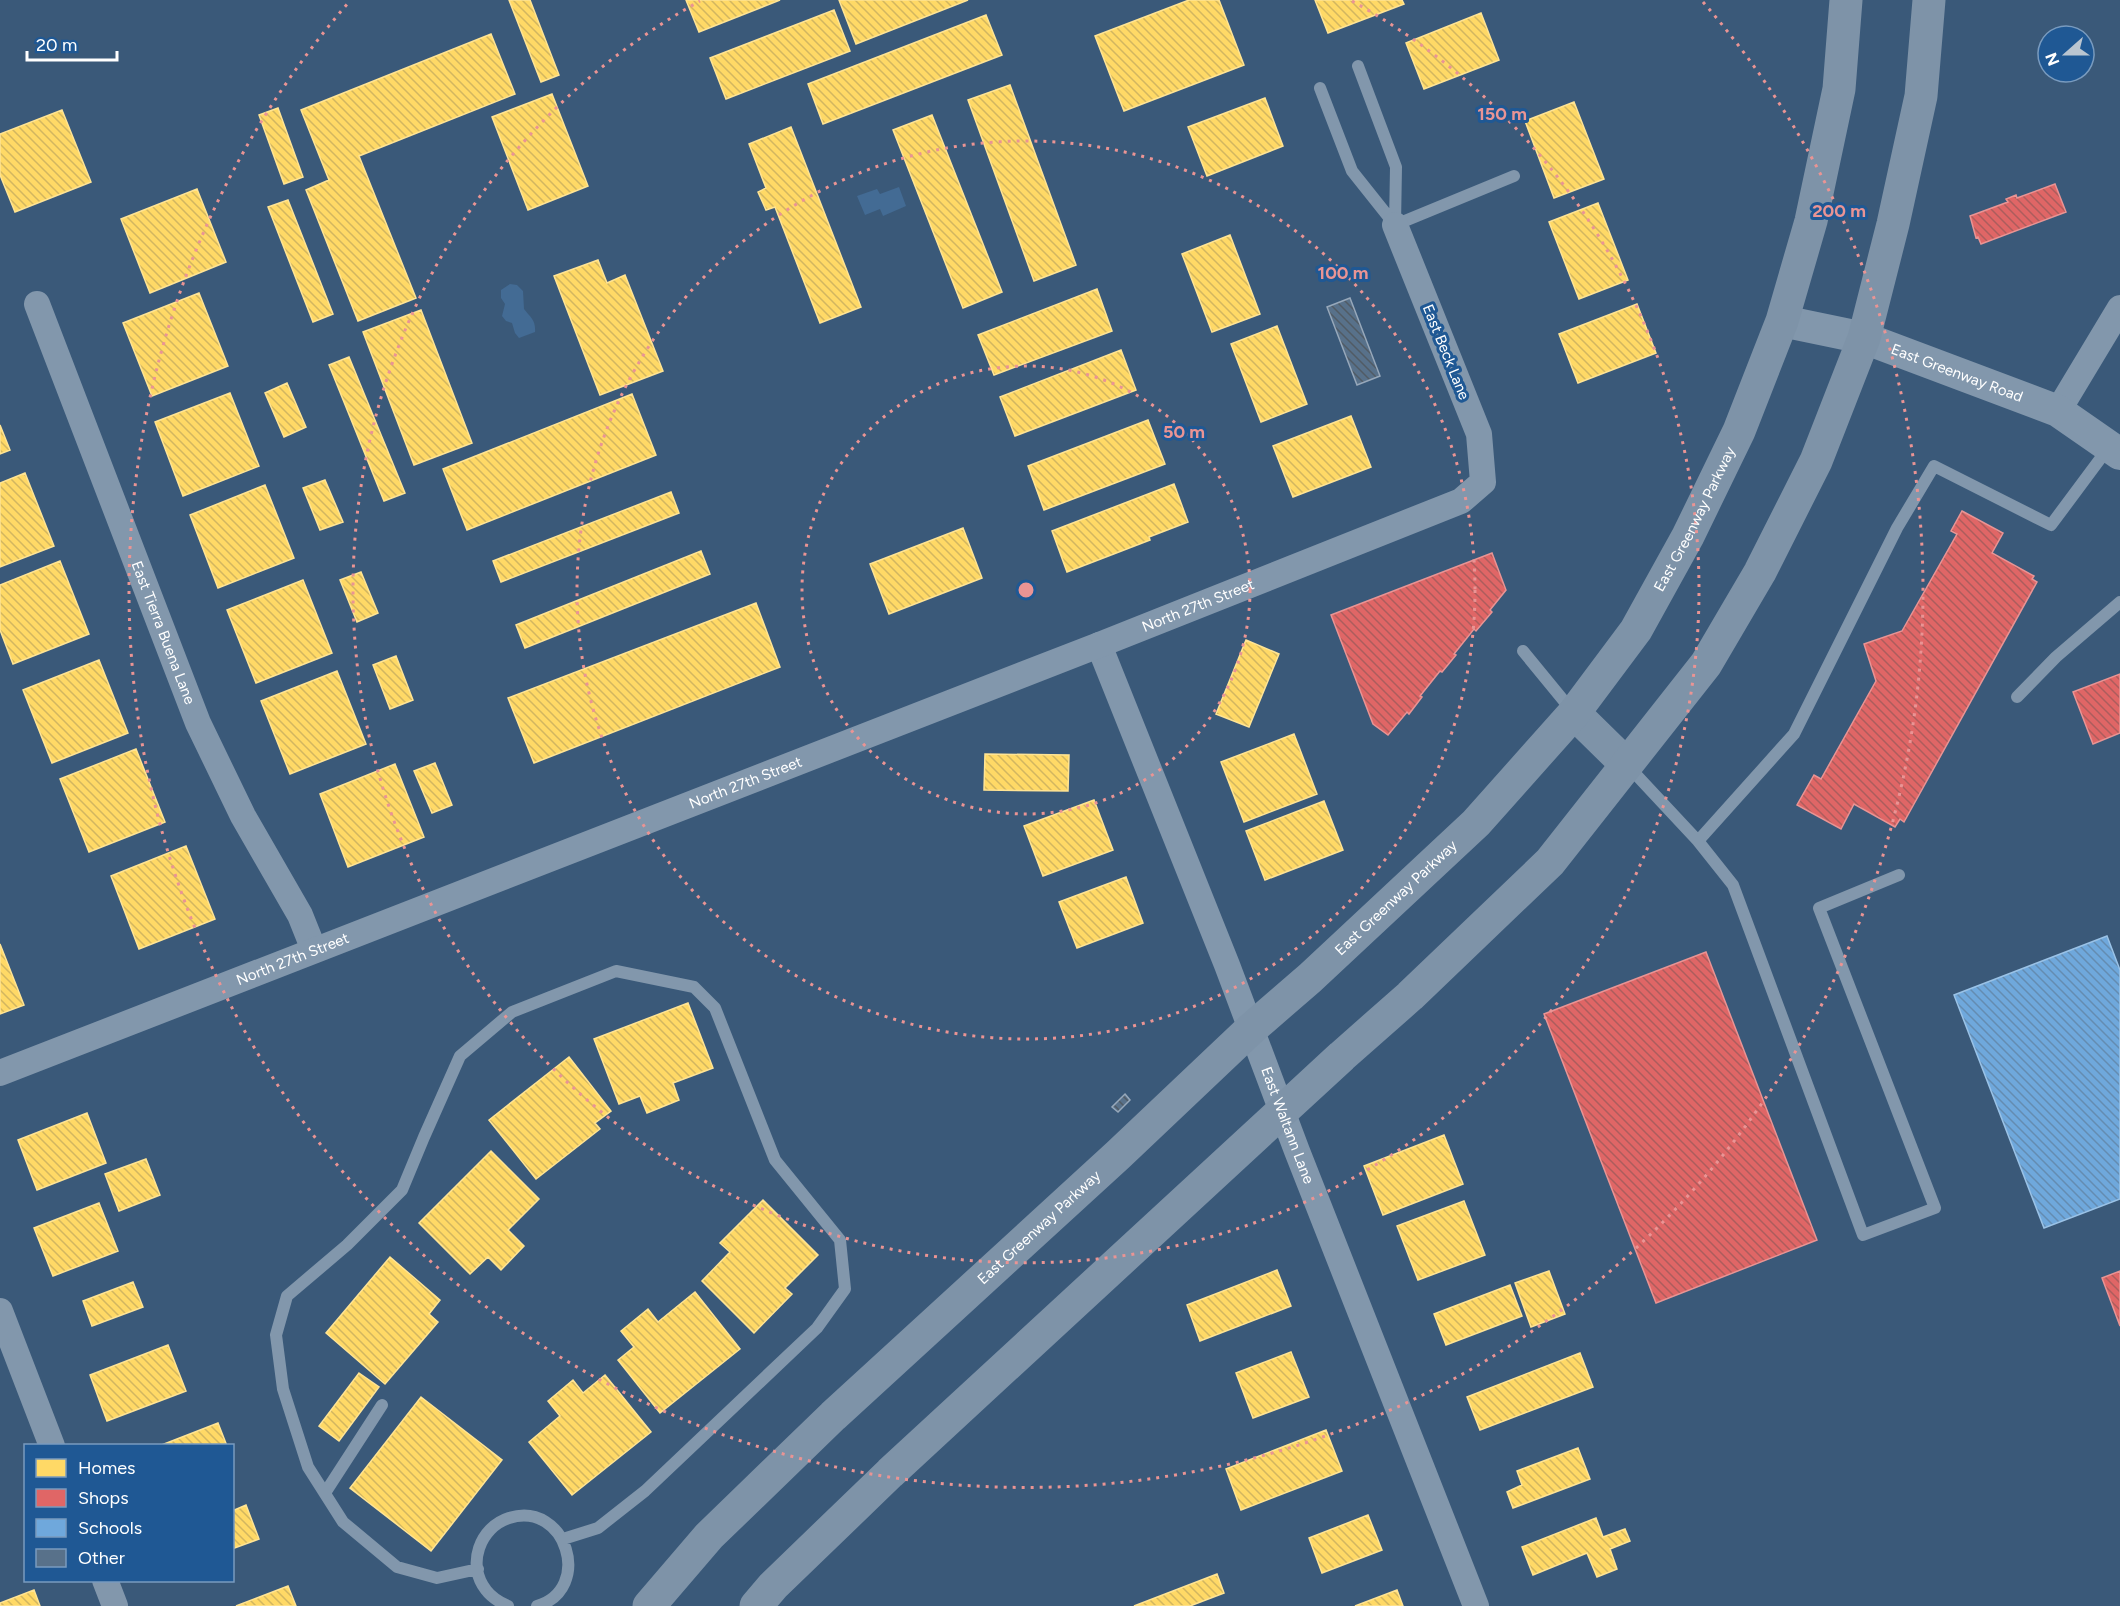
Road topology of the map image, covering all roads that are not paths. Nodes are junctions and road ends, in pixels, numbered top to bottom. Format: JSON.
{"nodes":[{"id":1,"x":1846,"y":0,"type":"edge"},
{"id":2,"x":1929,"y":0,"type":"edge"},
{"id":3,"x":1358,"y":66,"type":"dead end"},
{"id":4,"x":1320,"y":88,"type":"dead end"},
{"id":5,"x":1514,"y":176,"type":"dead end"},
{"id":6,"x":1395,"y":225,"type":"junction"},
{"id":7,"x":37,"y":304,"type":"dead end"},
{"id":8,"x":2120,"y":308,"type":"edge"},
{"id":9,"x":1782,"y":321,"type":"junction"},
{"id":10,"x":1864,"y":338,"type":"junction"},
{"id":11,"x":2058,"y":411,"type":"junction"},
{"id":12,"x":2115,"y":450,"type":"edge"},
{"id":13,"x":1483,"y":482,"type":"joint"},
{"id":14,"x":2120,"y":602,"type":"edge"},
{"id":15,"x":1100,"y":645,"type":"junction"},
{"id":16,"x":1523,"y":651,"type":"dead end"},
{"id":17,"x":2018,"y":697,"type":"dead end"},
{"id":18,"x":1574,"y":713,"type":"junction"},
{"id":19,"x":1626,"y":764,"type":"junction"},
{"id":20,"x":1698,"y":841,"type":"junction"},
{"id":21,"x":1899,"y":874,"type":"dead end"},
{"id":22,"x":314,"y":950,"type":"junction"},
{"id":23,"x":1251,"y":1029,"type":"junction"},
{"id":24,"x":0,"y":1073,"type":"edge"},
{"id":25,"x":1282,"y":1112,"type":"junction"},
{"id":26,"x":0,"y":1311,"type":"edge"},
{"id":27,"x":382,"y":1405,"type":"dead end"},
{"id":28,"x":51,"y":1444,"type":"edge"},
{"id":29,"x":324,"y":1493,"type":"junction"},
{"id":30,"x":562,"y":1539,"type":"junction"},
{"id":31,"x":478,"y":1569,"type":"junction"},
{"id":32,"x":105,"y":1582,"type":"edge"},
{"id":33,"x":554,"y":1596,"type":"junction"},
{"id":34,"x":115,"y":1606,"type":"edge"},
{"id":35,"x":508,"y":1606,"type":"edge"},
{"id":36,"x":537,"y":1606,"type":"edge"},
{"id":37,"x":563,"y":1606,"type":"edge"},
{"id":38,"x":649,"y":1606,"type":"edge"},
{"id":39,"x":756,"y":1606,"type":"edge"},
{"id":40,"x":1476,"y":1606,"type":"edge"}],
"edges":[{"from":1,"to":9,"type":"main road","name":"East Greenway Parkway"},
{"from":2,"to":10,"type":"main road"},
{"from":3,"to":6,"type":"lane"},
{"from":4,"to":6,"type":"lane"},
{"from":5,"to":6,"type":"lane"},
{"from":6,"to":13,"type":"street","name":"East Beck Lane"},
{"from":7,"to":22,"type":"street","name":"East Tierra Buena Lane"},
{"from":8,"to":11,"type":"street"},
{"from":9,"to":10,"type":"street","name":"East Greenway Road"},
{"from":9,"to":18,"type":"main road","name":"East Greenway Parkway"},
{"from":10,"to":11,"type":"street","name":"East Greenway Road"},
{"from":10,"to":19,"type":"main road"},
{"from":11,"to":12,"type":"street","name":"East Greenway Road"},
{"from":12,"to":20,"type":"lane"},
{"from":13,"to":15,"type":"street","name":"North 27th Street"},
{"from":14,"to":17,"type":"lane"},
{"from":15,"to":22,"type":"street","name":"North 27th Street"},
{"from":15,"to":23,"type":"street","name":"East Waltann Lane"},
{"from":16,"to":18,"type":"lane"},
{"from":18,"to":19,"type":"main road"},
{"from":18,"to":23,"type":"main road","name":"East Greenway Parkway"},
{"from":19,"to":20,"type":"lane"},
{"from":19,"to":25,"type":"main road"},
{"from":20,"to":21,"type":"lane"},
{"from":22,"to":24,"type":"street","name":"North 27th Street"},
{"from":23,"to":25,"type":"street","name":"East Waltann Lane"},
{"from":23,"to":38,"type":"main road","name":"East Greenway Parkway"},
{"from":25,"to":39,"type":"main road"},
{"from":25,"to":40,"type":"street","name":"East Waltann Lane"},
{"from":26,"to":28,"type":"street"},
{"from":27,"to":29,"type":"lane"},
{"from":29,"to":30,"type":"lane"},
{"from":29,"to":31,"type":"lane"},
{"from":30,"to":31,"type":"lane"},
{"from":30,"to":33,"type":"lane"},
{"from":31,"to":35,"type":"lane"},
{"from":32,"to":34,"type":"street"},
{"from":33,"to":36,"type":"lane"},
{"from":33,"to":37,"type":"lane"}]}
